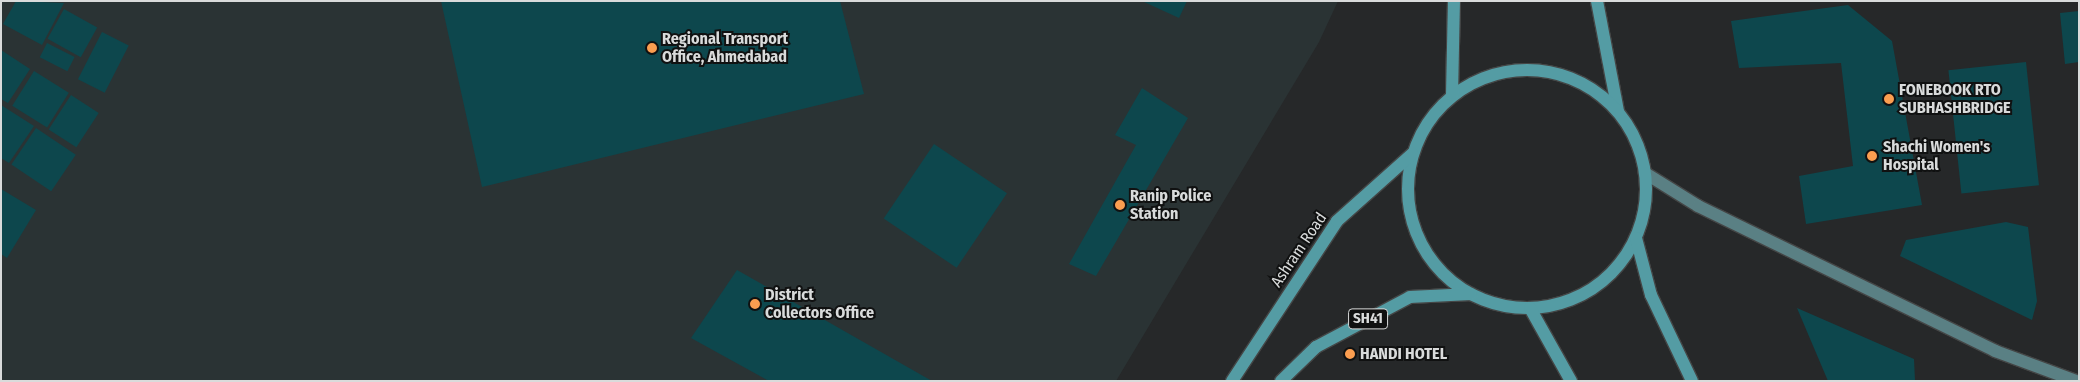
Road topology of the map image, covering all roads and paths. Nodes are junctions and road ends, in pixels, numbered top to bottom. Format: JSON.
{"nodes":[{"id":1,"x":1454,"y":1,"type":"edge"},
{"id":2,"x":1597,"y":1,"type":"edge"},
{"id":3,"x":1452,"y":95,"type":"junction"},
{"id":4,"x":1618,"y":111,"type":"junction"},
{"id":5,"x":1412,"y":154,"type":"junction"},
{"id":6,"x":1645,"y":173,"type":"junction"},
{"id":7,"x":1636,"y":238,"type":"junction"},
{"id":8,"x":1471,"y":294,"type":"junction"},
{"id":9,"x":1530,"y":308,"type":"junction"},
{"id":10,"x":1232,"y":381,"type":"edge"},
{"id":11,"x":1281,"y":381,"type":"edge"},
{"id":12,"x":1571,"y":381,"type":"edge"},
{"id":13,"x":1692,"y":381,"type":"edge"},
{"id":14,"x":2076,"y":381,"type":"edge"}],
"edges":[{"from":1,"to":3,"type":"main road"},
{"from":2,"to":4,"type":"main road"},
{"from":3,"to":4,"type":"main road"},
{"from":3,"to":5,"type":"main road"},
{"from":4,"to":6,"type":"main road"},
{"from":5,"to":8,"type":"main road"},
{"from":5,"to":10,"type":"main road","name":"Ashram Road"},
{"from":6,"to":7,"type":"main road"},
{"from":6,"to":14,"type":"main road"},
{"from":7,"to":9,"type":"main road"},
{"from":7,"to":13,"type":"main road"},
{"from":8,"to":9,"type":"main road"},
{"from":8,"to":11,"type":"main road","number":"SH41"},
{"from":9,"to":12,"type":"main road"}]}
